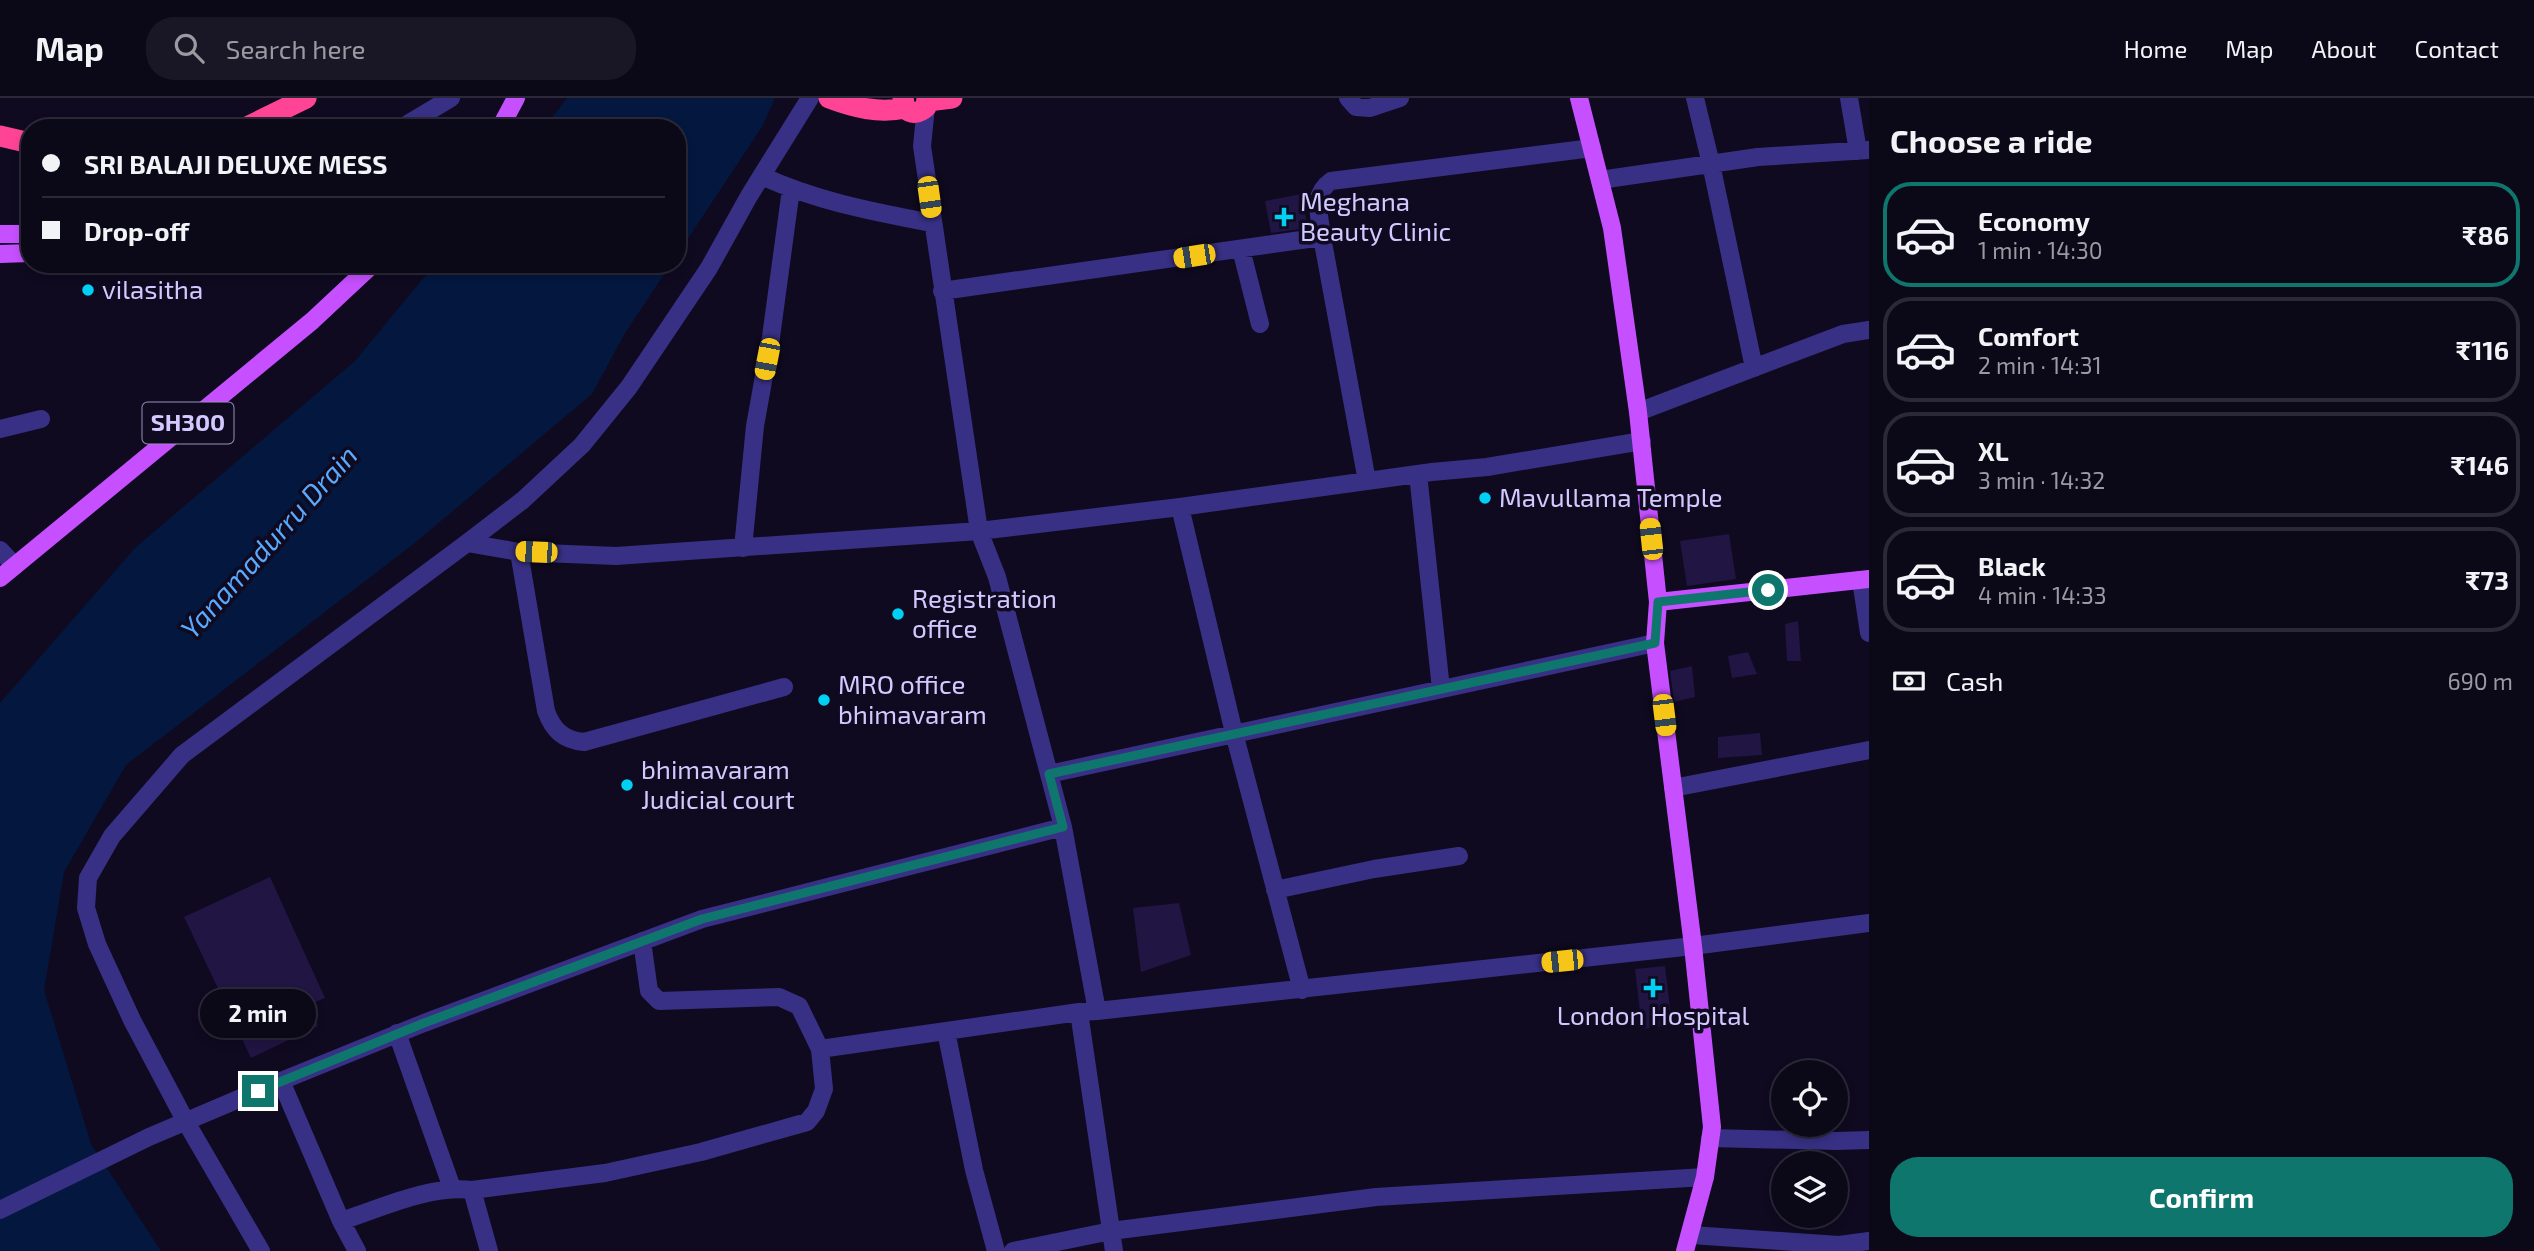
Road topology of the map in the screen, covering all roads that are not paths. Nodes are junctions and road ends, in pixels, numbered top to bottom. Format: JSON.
{"nodes":[{"id":1,"x":306,"y":98,"type":"edge"},
{"id":2,"x":451,"y":98,"type":"edge"},
{"id":3,"x":516,"y":98,"type":"edge"},
{"id":4,"x":810,"y":98,"type":"edge"},
{"id":5,"x":828,"y":98,"type":"edge"},
{"id":6,"x":952,"y":98,"type":"edge"},
{"id":7,"x":1348,"y":98,"type":"edge"},
{"id":8,"x":1400,"y":98,"type":"edge"},
{"id":9,"x":1580,"y":98,"type":"edge"},
{"id":10,"x":1695,"y":98,"type":"edge"},
{"id":11,"x":1849,"y":98,"type":"edge"},
{"id":12,"x":883,"y":103,"type":"edge"},
{"id":13,"x":916,"y":104,"type":"edge"},
{"id":14,"x":263,"y":119,"type":"edge"},
{"id":15,"x":416,"y":119,"type":"edge"},
{"id":16,"x":505,"y":119,"type":"edge"},
{"id":17,"x":0,"y":122,"type":"edge"},
{"id":18,"x":21,"y":127,"type":"edge"},
{"id":19,"x":0,"y":136,"type":"edge"},
{"id":20,"x":21,"y":141,"type":"edge"},
{"id":21,"x":1592,"y":148,"type":"junction"},
{"id":22,"x":1863,"y":151,"type":"edge"},
{"id":23,"x":1711,"y":163,"type":"junction"},
{"id":24,"x":762,"y":176,"type":"junction"},
{"id":25,"x":1600,"y":180,"type":"junction"},
{"id":26,"x":791,"y":189,"type":"junction"},
{"id":27,"x":932,"y":223,"type":"junction"},
{"id":28,"x":0,"y":234,"type":"edge"},
{"id":29,"x":21,"y":234,"type":"edge"},
{"id":30,"x":1322,"y":237,"type":"junction"},
{"id":31,"x":1241,"y":249,"type":"junction"},
{"id":32,"x":21,"y":253,"type":"edge"},
{"id":33,"x":0,"y":254,"type":"edge"},
{"id":34,"x":363,"y":273,"type":"edge"},
{"id":35,"x":942,"y":291,"type":"junction"},
{"id":36,"x":1260,"y":324,"type":"dead end"},
{"id":37,"x":1869,"y":331,"type":"edge"},
{"id":38,"x":1754,"y":368,"type":"junction"},
{"id":39,"x":1638,"y":412,"type":"junction"},
{"id":40,"x":41,"y":419,"type":"dead end"},
{"id":41,"x":0,"y":429,"type":"edge"},
{"id":42,"x":1642,"y":441,"type":"junction"},
{"id":43,"x":1418,"y":474,"type":"junction"},
{"id":44,"x":1367,"y":481,"type":"junction"},
{"id":45,"x":1180,"y":507,"type":"junction"},
{"id":46,"x":979,"y":531,"type":"junction"},
{"id":47,"x":467,"y":543,"type":"junction"},
{"id":48,"x":743,"y":548,"type":"junction"},
{"id":49,"x":0,"y":550,"type":"edge"},
{"id":50,"x":519,"y":552,"type":"junction"},
{"id":51,"x":15,"y":566,"type":"junction"},
{"id":52,"x":0,"y":579,"type":"edge"},
{"id":53,"x":1865,"y":579,"type":"edge"},
{"id":54,"x":1658,"y":602,"type":"junction"},
{"id":55,"x":1869,"y":633,"type":"edge"},
{"id":56,"x":1655,"y":643,"type":"junction"},
{"id":57,"x":783,"y":687,"type":"dead end"},
{"id":58,"x":1441,"y":689,"type":"junction"},
{"id":59,"x":1234,"y":733,"type":"junction"},
{"id":60,"x":1869,"y":750,"type":"edge"},
{"id":61,"x":1049,"y":774,"type":"junction"},
{"id":62,"x":1673,"y":788,"type":"junction"},
{"id":63,"x":1063,"y":827,"type":"junction"},
{"id":64,"x":1459,"y":856,"type":"dead end"},
{"id":65,"x":1275,"y":890,"type":"junction"},
{"id":66,"x":1869,"y":923,"type":"edge"},
{"id":67,"x":642,"y":941,"type":"junction"},
{"id":68,"x":1693,"y":946,"type":"junction"},
{"id":69,"x":1302,"y":990,"type":"junction"},
{"id":70,"x":1097,"y":1011,"type":"junction"},
{"id":71,"x":1079,"y":1012,"type":"junction"},
{"id":72,"x":946,"y":1031,"type":"junction"},
{"id":73,"x":397,"y":1033,"type":"junction"},
{"id":74,"x":820,"y":1049,"type":"junction"},
{"id":75,"x":281,"y":1081,"type":"junction"},
{"id":76,"x":186,"y":1122,"type":"junction"},
{"id":77,"x":1710,"y":1138,"type":"junction"},
{"id":78,"x":1869,"y":1140,"type":"edge"},
{"id":79,"x":1705,"y":1177,"type":"junction"},
{"id":80,"x":452,"y":1188,"type":"junction"},
{"id":81,"x":472,"y":1190,"type":"junction"},
{"id":82,"x":0,"y":1210,"type":"edge"},
{"id":83,"x":341,"y":1222,"type":"junction"},
{"id":84,"x":1111,"y":1231,"type":"junction"},
{"id":85,"x":1869,"y":1241,"type":"edge"},
{"id":86,"x":1688,"y":1243,"type":"edge"},
{"id":87,"x":261,"y":1251,"type":"edge"},
{"id":88,"x":357,"y":1251,"type":"edge"},
{"id":89,"x":489,"y":1251,"type":"edge"},
{"id":90,"x":996,"y":1251,"type":"edge"},
{"id":91,"x":1013,"y":1251,"type":"edge"},
{"id":92,"x":1114,"y":1251,"type":"edge"}],
"edges":[{"from":1,"to":14,"type":"highway"},
{"from":2,"to":15,"type":"street"},
{"from":3,"to":16,"type":"main road"},
{"from":4,"to":24,"type":"street"},
{"from":5,"to":12,"type":"highway"},
{"from":6,"to":13,"type":"highway"},
{"from":7,"to":8,"type":"street"},
{"from":9,"to":21,"type":"main road"},
{"from":10,"to":23,"type":"street"},
{"from":11,"to":22,"type":"street"},
{"from":12,"to":13,"type":"highway"},
{"from":13,"to":27,"type":"street"},
{"from":17,"to":18,"type":"highway"},
{"from":19,"to":20,"type":"highway"},
{"from":21,"to":25,"type":"main road"},
{"from":21,"to":30,"type":"street"},
{"from":22,"to":23,"type":"street"},
{"from":23,"to":25,"type":"street"},
{"from":23,"to":38,"type":"street"},
{"from":24,"to":26,"type":"street"},
{"from":24,"to":47,"type":"street"},
{"from":25,"to":39,"type":"main road"},
{"from":26,"to":27,"type":"street"},
{"from":26,"to":48,"type":"street"},
{"from":27,"to":35,"type":"street"},
{"from":28,"to":29,"type":"main road"},
{"from":30,"to":31,"type":"street"},
{"from":30,"to":44,"type":"street"},
{"from":31,"to":35,"type":"street"},
{"from":31,"to":36,"type":"street"},
{"from":32,"to":33,"type":"main road"},
{"from":34,"to":51,"type":"main road","number":"SH300"},
{"from":35,"to":46,"type":"street"},
{"from":37,"to":38,"type":"street"},
{"from":38,"to":39,"type":"street"},
{"from":39,"to":42,"type":"main road"},
{"from":40,"to":41,"type":"street"},
{"from":42,"to":43,"type":"street"},
{"from":42,"to":54,"type":"main road"},
{"from":43,"to":44,"type":"street"},
{"from":43,"to":58,"type":"street"},
{"from":44,"to":45,"type":"street"},
{"from":45,"to":46,"type":"street"},
{"from":45,"to":59,"type":"street"},
{"from":46,"to":48,"type":"street"},
{"from":46,"to":61,"type":"street"},
{"from":47,"to":50,"type":"street"},
{"from":47,"to":76,"type":"street"},
{"from":48,"to":50,"type":"street"},
{"from":49,"to":51,"type":"street"},
{"from":50,"to":57,"type":"street"},
{"from":51,"to":52,"type":"main road","number":"SH300"},
{"from":53,"to":54,"type":"main road"},
{"from":53,"to":55,"type":"street"},
{"from":54,"to":56,"type":"main road"},
{"from":56,"to":58,"type":"street"},
{"from":56,"to":62,"type":"main road"},
{"from":58,"to":59,"type":"street"},
{"from":59,"to":61,"type":"street"},
{"from":59,"to":65,"type":"street"},
{"from":60,"to":62,"type":"street"},
{"from":61,"to":63,"type":"street"},
{"from":62,"to":68,"type":"main road"},
{"from":63,"to":67,"type":"street"},
{"from":63,"to":70,"type":"street"},
{"from":64,"to":65,"type":"street"},
{"from":65,"to":69,"type":"street"},
{"from":66,"to":68,"type":"street"},
{"from":67,"to":73,"type":"street"},
{"from":67,"to":74,"type":"street"},
{"from":68,"to":69,"type":"street"},
{"from":68,"to":77,"type":"main road"},
{"from":69,"to":70,"type":"street"},
{"from":70,"to":71,"type":"street"},
{"from":71,"to":72,"type":"street"},
{"from":71,"to":84,"type":"street"},
{"from":72,"to":74,"type":"street"},
{"from":72,"to":90,"type":"street"},
{"from":73,"to":75,"type":"street"},
{"from":73,"to":80,"type":"street"},
{"from":74,"to":81,"type":"street"},
{"from":75,"to":76,"type":"street"},
{"from":75,"to":83,"type":"street"},
{"from":76,"to":82,"type":"street"},
{"from":76,"to":87,"type":"street"},
{"from":77,"to":78,"type":"street"},
{"from":77,"to":79,"type":"main road"},
{"from":79,"to":84,"type":"street"},
{"from":79,"to":86,"type":"main road"},
{"from":80,"to":81,"type":"street"},
{"from":80,"to":83,"type":"street"},
{"from":81,"to":89,"type":"street"},
{"from":83,"to":88,"type":"street"},
{"from":84,"to":91,"type":"street"},
{"from":84,"to":92,"type":"street"},
{"from":85,"to":86,"type":"street"}]}
